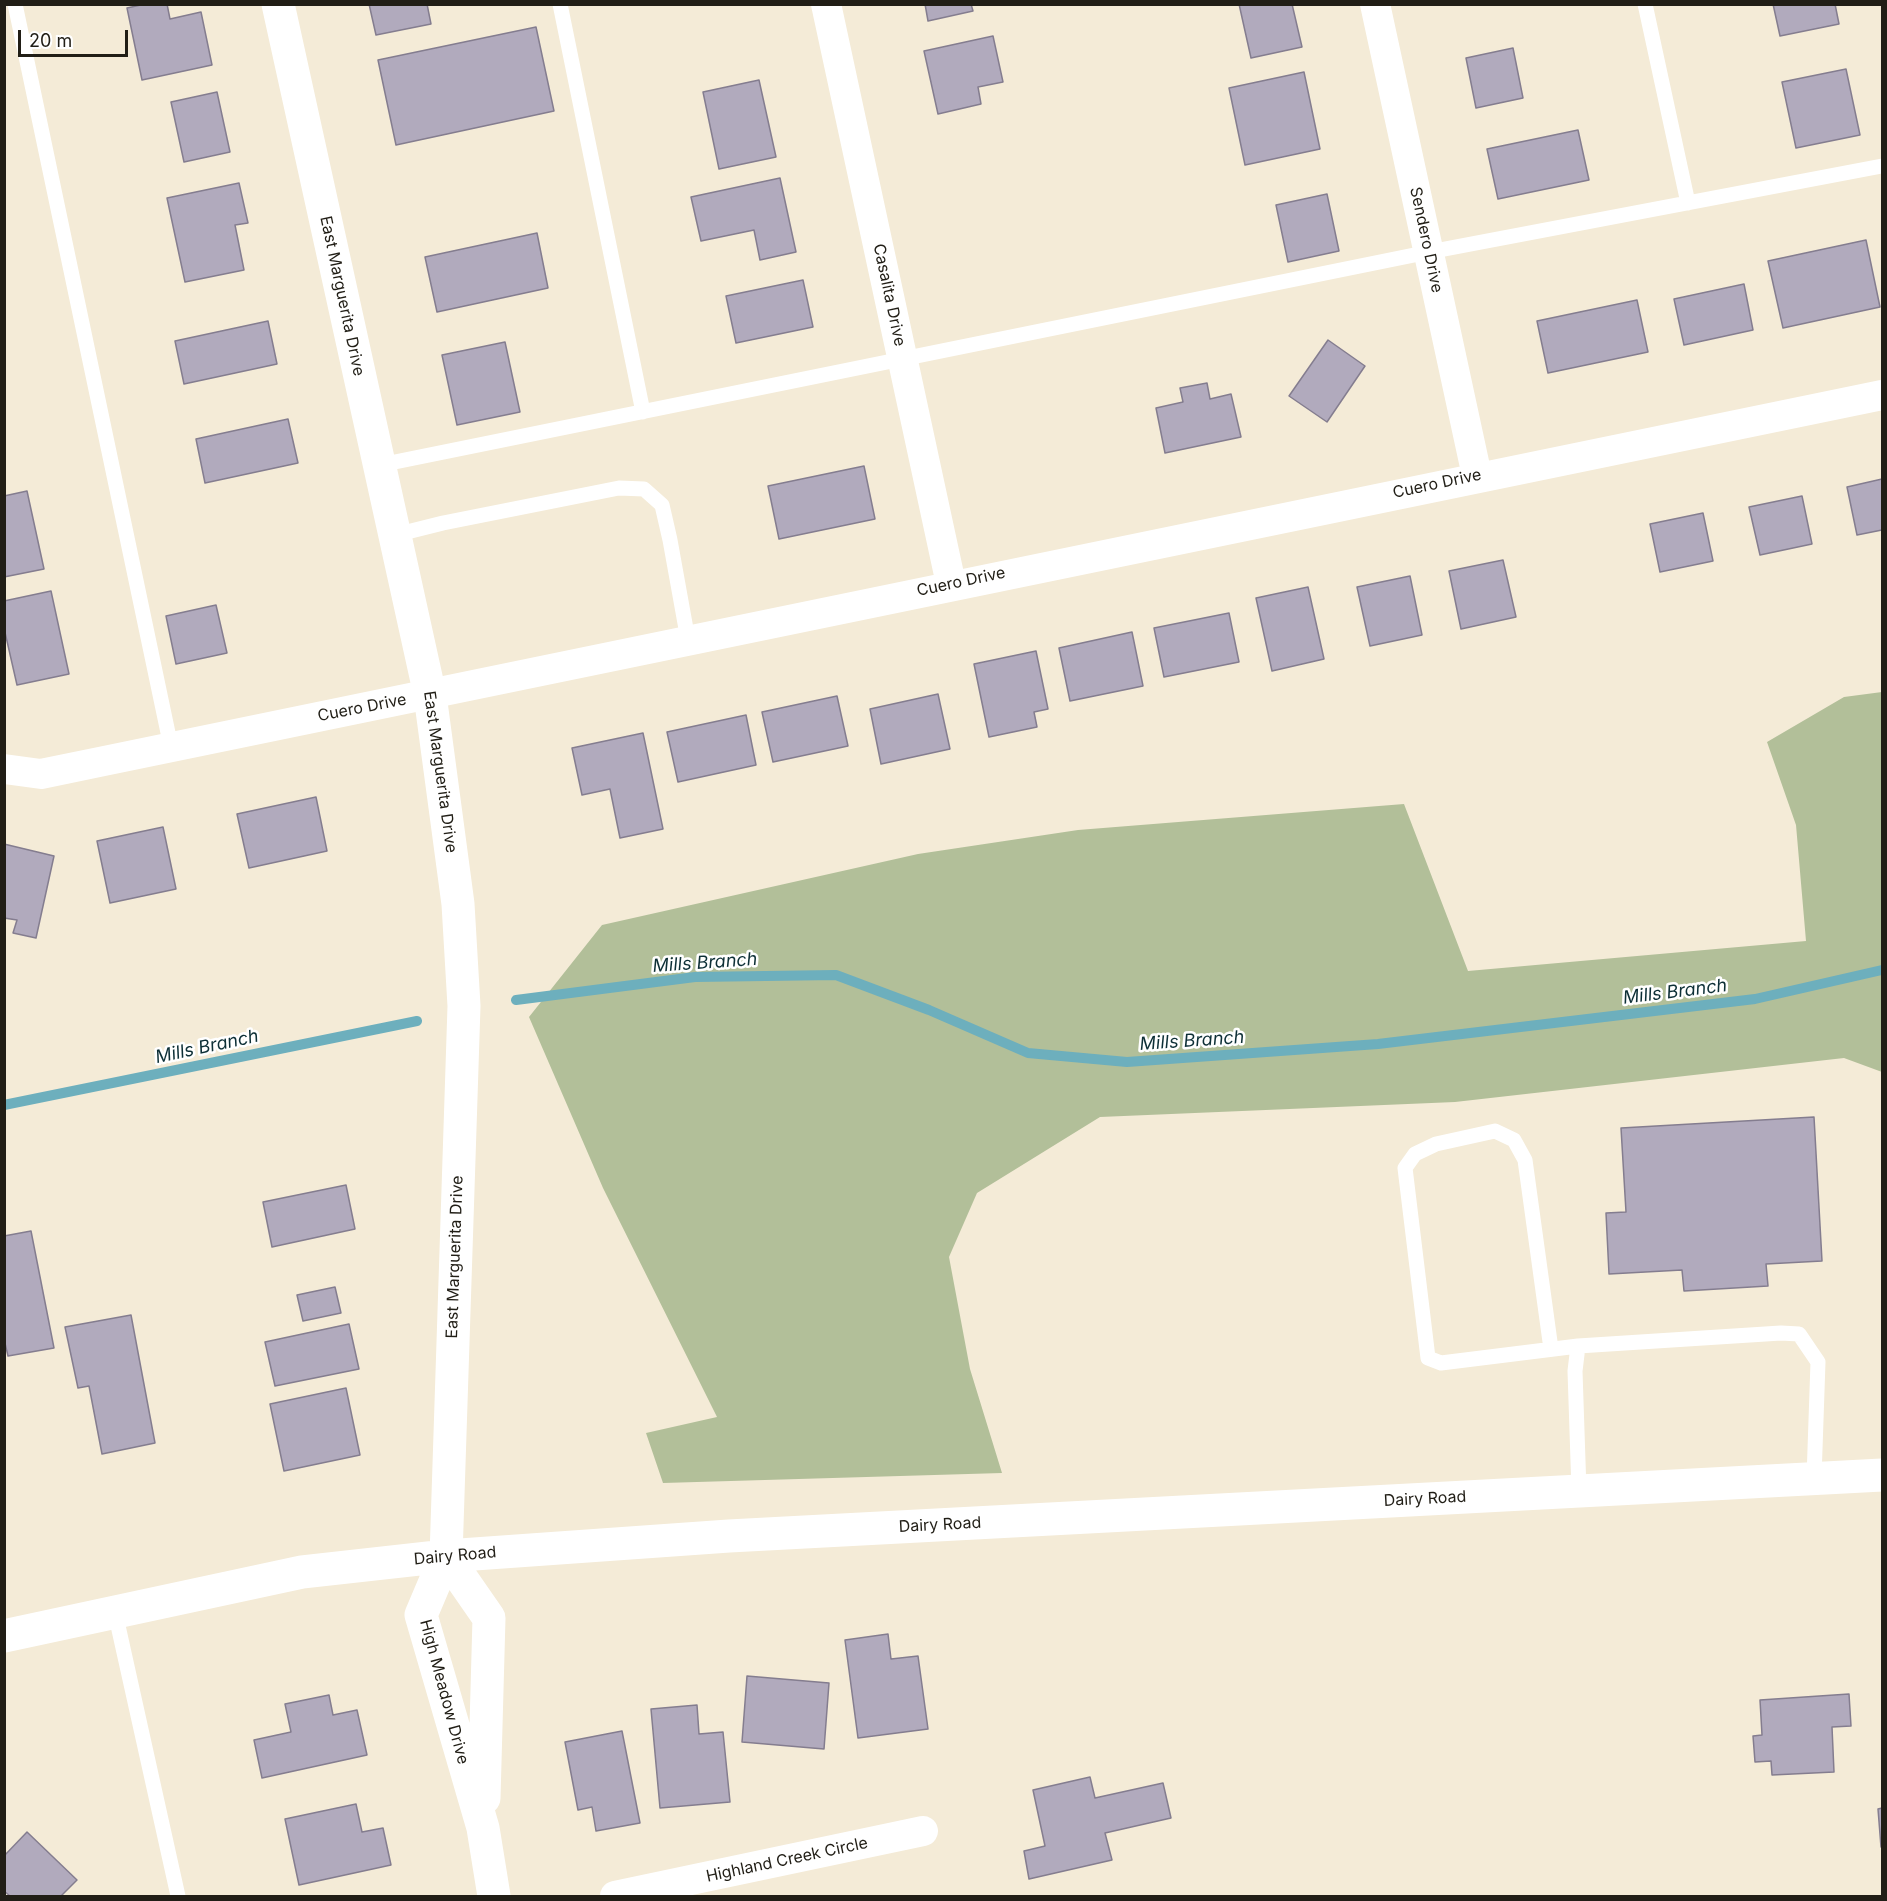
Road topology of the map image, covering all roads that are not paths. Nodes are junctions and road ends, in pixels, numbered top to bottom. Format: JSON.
{"nodes":[{"id":1,"x":15,"y":4,"type":"edge"},
{"id":2,"x":278,"y":4,"type":"edge"},
{"id":3,"x":560,"y":4,"type":"edge"},
{"id":4,"x":826,"y":4,"type":"edge"},
{"id":5,"x":1375,"y":4,"type":"edge"},
{"id":6,"x":1645,"y":4,"type":"edge"},
{"id":7,"x":1882,"y":166,"type":"edge"},
{"id":8,"x":1688,"y":202,"type":"junction"},
{"id":9,"x":1429,"y":252,"type":"junction"},
{"id":10,"x":902,"y":358,"type":"junction"},
{"id":11,"x":1882,"y":395,"type":"edge"},
{"id":12,"x":643,"y":412,"type":"junction"},
{"id":13,"x":380,"y":465,"type":"junction"},
{"id":14,"x":1477,"y":476,"type":"junction"},
{"id":15,"x":395,"y":535,"type":"junction"},
{"id":16,"x":951,"y":585,"type":"junction"},
{"id":17,"x":688,"y":640,"type":"junction"},
{"id":18,"x":430,"y":695,"type":"junction"},
{"id":19,"x":171,"y":747,"type":"junction"},
{"id":20,"x":4,"y":769,"type":"edge"},
{"id":21,"x":1578,"y":1346,"type":"junction"},
{"id":22,"x":1551,"y":1349,"type":"junction"},
{"id":23,"x":1882,"y":1475,"type":"edge"},
{"id":24,"x":1814,"y":1478,"type":"junction"},
{"id":25,"x":1579,"y":1491,"type":"junction"},
{"id":26,"x":446,"y":1556,"type":"junction"},
{"id":27,"x":114,"y":1612,"type":"junction"},
{"id":28,"x":4,"y":1636,"type":"edge"},
{"id":29,"x":483,"y":1828,"type":"junction"},
{"id":30,"x":923,"y":1831,"type":"dead end"},
{"id":31,"x":178,"y":1896,"type":"edge"},
{"id":32,"x":494,"y":1896,"type":"edge"},
{"id":33,"x":615,"y":1896,"type":"edge"}],
"edges":[{"from":1,"to":19,"type":"lane"},
{"from":2,"to":13,"type":"street","name":"East Marguerita Drive"},
{"from":3,"to":12,"type":"lane"},
{"from":4,"to":10,"type":"street","name":"Casalita Drive"},
{"from":5,"to":9,"type":"street","name":"Sendero Drive"},
{"from":6,"to":8,"type":"lane"},
{"from":7,"to":8,"type":"lane"},
{"from":8,"to":9,"type":"lane"},
{"from":9,"to":10,"type":"lane"},
{"from":9,"to":14,"type":"street","name":"Sendero Drive"},
{"from":10,"to":12,"type":"lane"},
{"from":10,"to":16,"type":"street","name":"Casalita Drive"},
{"from":11,"to":14,"type":"street","name":"Cuero Drive"},
{"from":12,"to":13,"type":"lane"},
{"from":13,"to":15,"type":"street","name":"East Marguerita Drive"},
{"from":14,"to":16,"type":"street","name":"Cuero Drive"},
{"from":15,"to":17,"type":"lane"},
{"from":15,"to":18,"type":"street","name":"East Marguerita Drive"},
{"from":16,"to":17,"type":"street","name":"Cuero Drive"},
{"from":17,"to":18,"type":"street","name":"Cuero Drive"},
{"from":18,"to":19,"type":"street","name":"Cuero Drive"},
{"from":18,"to":26,"type":"street","name":"East Marguerita Drive"},
{"from":19,"to":20,"type":"street","name":"Cuero Drive"},
{"from":21,"to":22,"type":"lane"},
{"from":21,"to":24,"type":"lane"},
{"from":21,"to":25,"type":"lane"},
{"from":22,"to":22,"type":"lane"},
{"from":23,"to":24,"type":"street","name":"Dairy Road"},
{"from":24,"to":25,"type":"street","name":"Dairy Road"},
{"from":25,"to":26,"type":"street","name":"Dairy Road"},
{"from":26,"to":27,"type":"street","name":"Dairy Road"},
{"from":26,"to":29,"type":"street","name":"High Meadow Drive"},
{"from":26,"to":29,"type":"street","name":"High Meadow Drive"},
{"from":27,"to":28,"type":"street","name":"Dairy Road"},
{"from":27,"to":31,"type":"lane"},
{"from":29,"to":32,"type":"street","name":"High Meadow Drive"},
{"from":30,"to":33,"type":"street","name":"Highland Creek Circle"}]}
